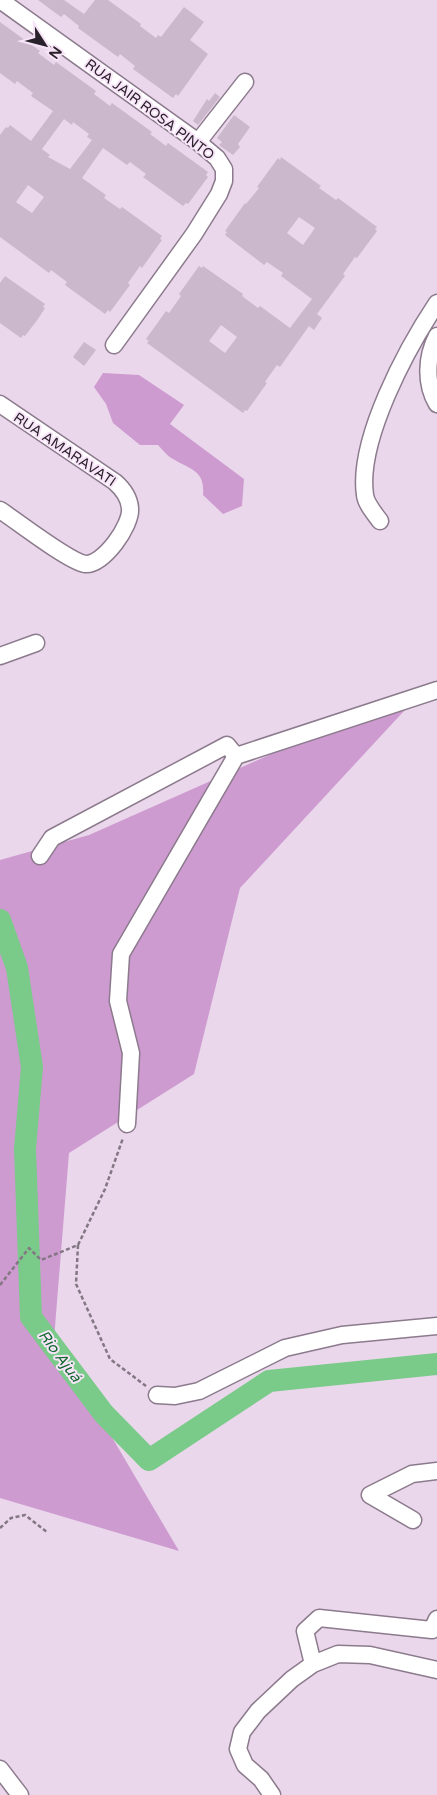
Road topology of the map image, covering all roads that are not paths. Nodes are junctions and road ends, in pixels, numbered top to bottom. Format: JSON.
{"nodes":[{"id":1,"x":0,"y":0,"type":"edge"},
{"id":2,"x":245,"y":82,"type":"dead end"},
{"id":3,"x":198,"y":142,"type":"junction"},
{"id":4,"x":437,"y":303,"type":"edge"},
{"id":5,"x":437,"y":336,"type":"edge"},
{"id":6,"x":114,"y":345,"type":"dead end"},
{"id":7,"x":0,"y":404,"type":"edge"},
{"id":8,"x":437,"y":404,"type":"edge"},
{"id":9,"x":0,"y":510,"type":"edge"},
{"id":10,"x":380,"y":521,"type":"dead end"},
{"id":11,"x":36,"y":643,"type":"dead end"},
{"id":12,"x":0,"y":656,"type":"edge"},
{"id":13,"x":437,"y":690,"type":"edge"},
{"id":14,"x":236,"y":756,"type":"junction"},
{"id":15,"x":40,"y":856,"type":"dead end"},
{"id":16,"x":127,"y":1124,"type":"road end"},
{"id":17,"x":437,"y":1326,"type":"edge"},
{"id":18,"x":157,"y":1395,"type":"road end"},
{"id":19,"x":437,"y":1471,"type":"edge"},
{"id":20,"x":413,"y":1520,"type":"dead end"},
{"id":21,"x":437,"y":1619,"type":"edge"},
{"id":22,"x":313,"y":1664,"type":"junction"},
{"id":23,"x":437,"y":1670,"type":"edge"},
{"id":24,"x":0,"y":1769,"type":"edge"},
{"id":25,"x":20,"y":1795,"type":"edge"},
{"id":26,"x":272,"y":1795,"type":"edge"}],
"edges":[{"from":1,"to":3,"type":"street","name":"RUA JAIR ROSA PINTO"},
{"from":2,"to":3,"type":"street"},
{"from":3,"to":6,"type":"street","name":"RUA JAIR ROSA PINTO"},
{"from":4,"to":10,"type":"street"},
{"from":5,"to":8,"type":"street"},
{"from":7,"to":9,"type":"street","name":"RUA AMARAVATI"},
{"from":11,"to":12,"type":"street"},
{"from":13,"to":14,"type":"street"},
{"from":14,"to":15,"type":"street"},
{"from":14,"to":16,"type":"street"},
{"from":17,"to":18,"type":"street"},
{"from":19,"to":20,"type":"street"},
{"from":21,"to":22,"type":"street"},
{"from":22,"to":23,"type":"street"},
{"from":22,"to":26,"type":"street"},
{"from":24,"to":25,"type":"street"}]}
